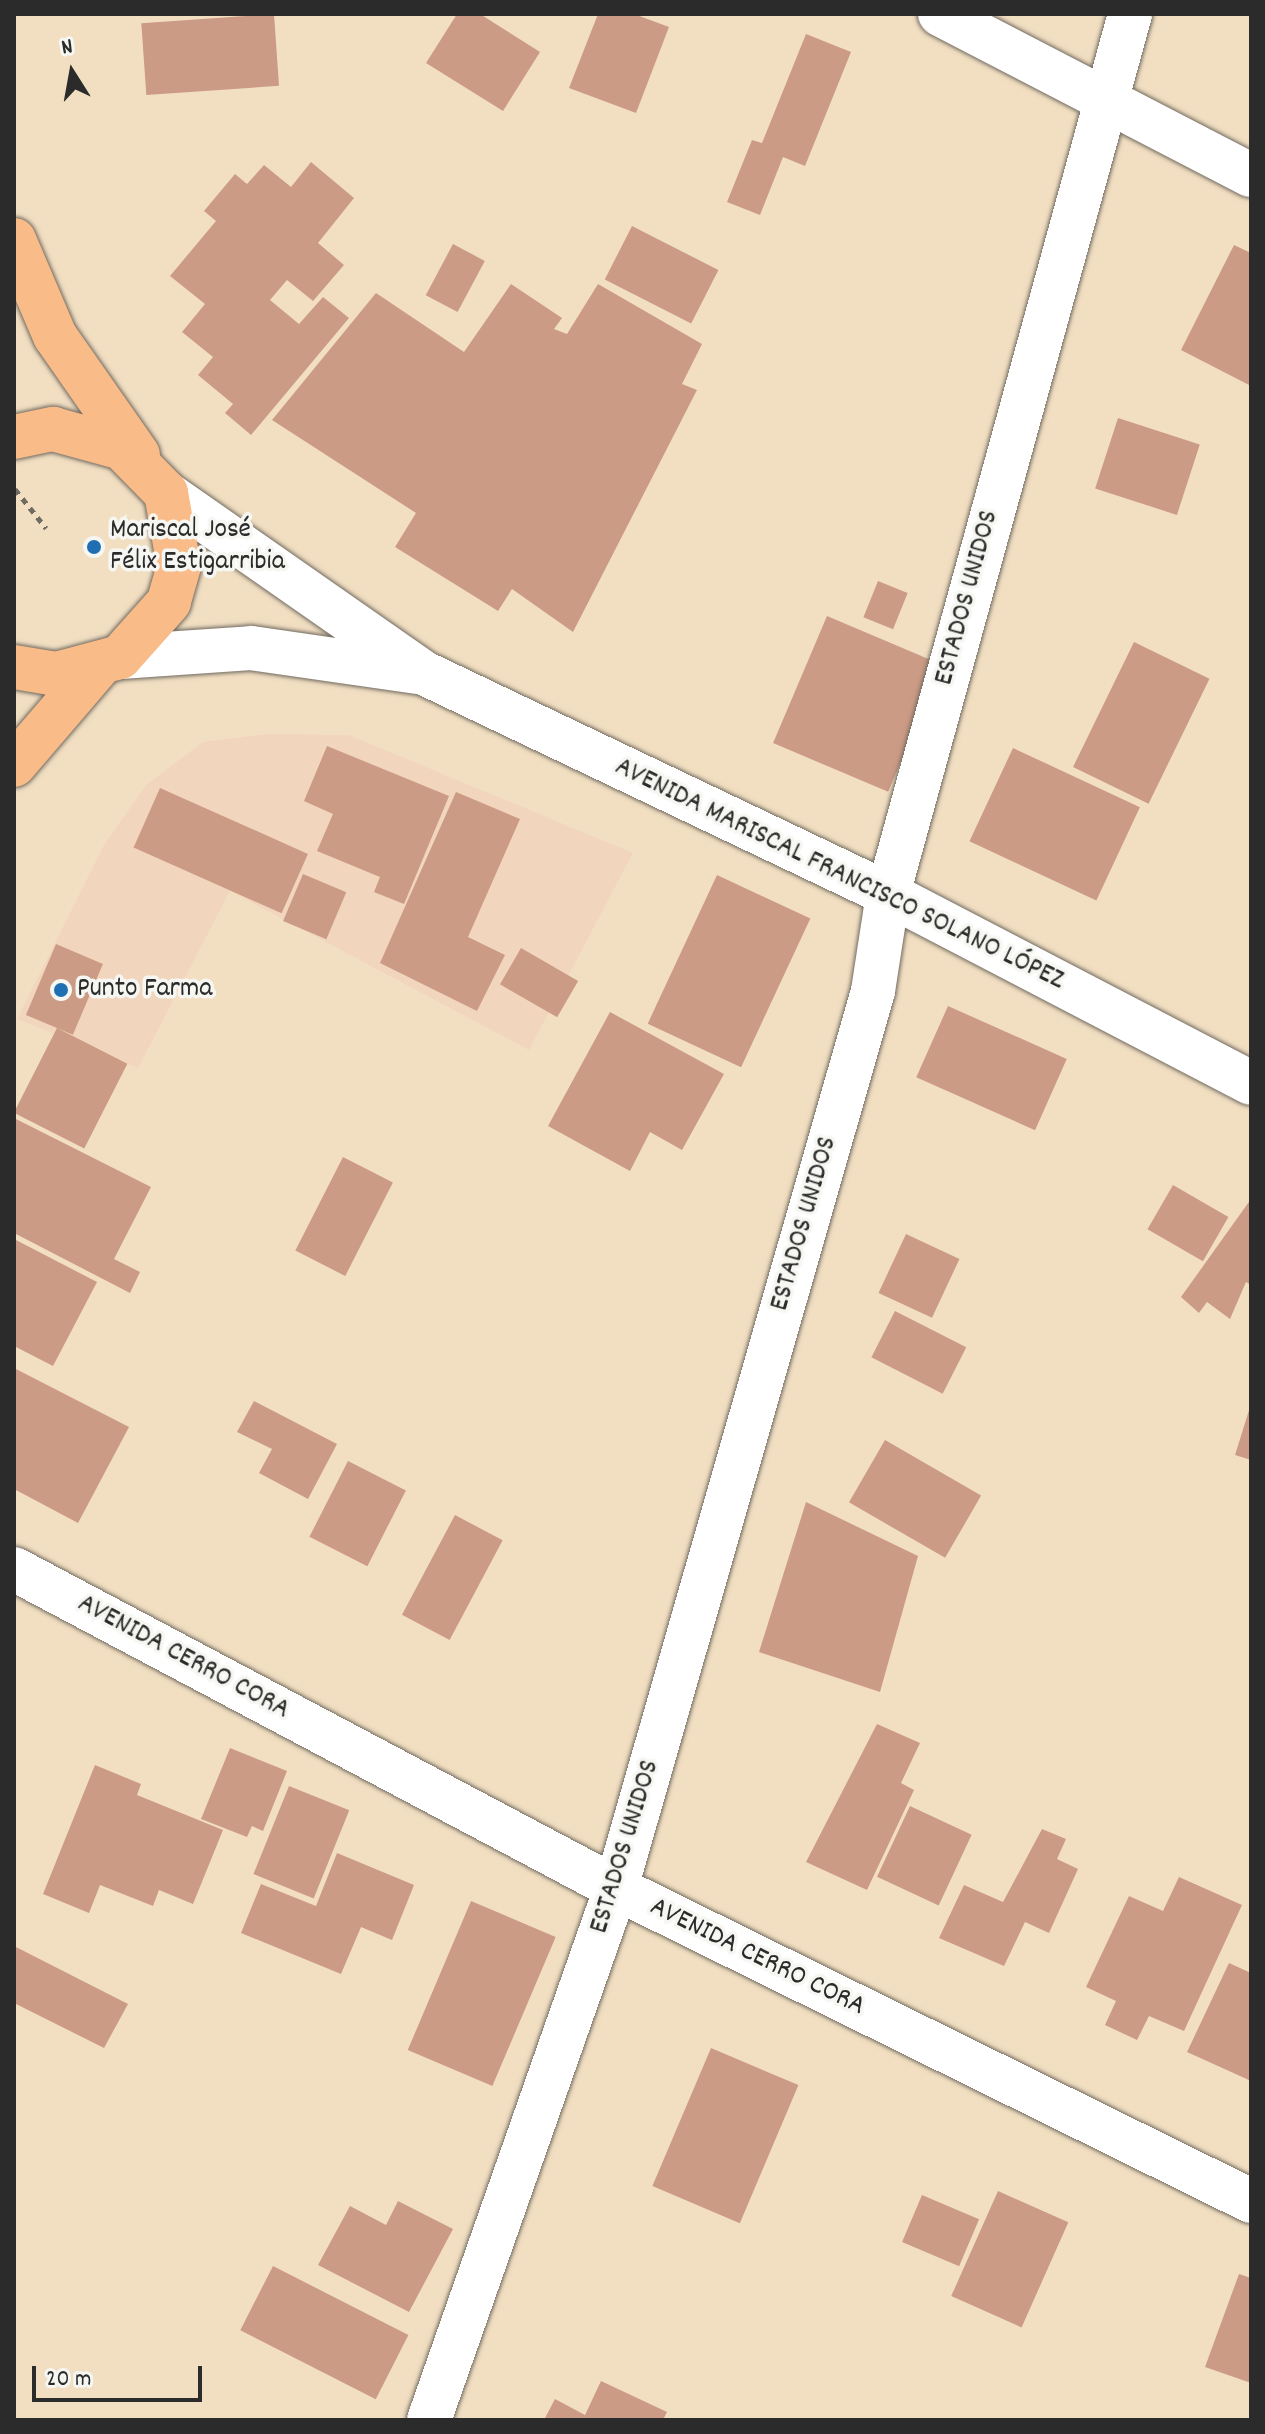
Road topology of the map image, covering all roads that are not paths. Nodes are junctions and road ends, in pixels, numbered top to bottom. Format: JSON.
{"nodes":[{"id":1,"x":940,"y":14,"type":"edge"},
{"id":2,"x":1130,"y":14,"type":"edge"},
{"id":3,"x":1104,"y":97,"type":"junction"},
{"id":4,"x":1251,"y":175,"type":"edge"},
{"id":5,"x":14,"y":240,"type":"edge"},
{"id":6,"x":14,"y":437,"type":"edge"},
{"id":7,"x":157,"y":482,"type":"junction"},
{"id":8,"x":109,"y":662,"type":"junction"},
{"id":9,"x":14,"y":667,"type":"edge"},
{"id":10,"x":424,"y":673,"type":"junction"},
{"id":11,"x":14,"y":765,"type":"edge"},
{"id":12,"x":888,"y":894,"type":"junction"},
{"id":13,"x":1251,"y":1083,"type":"edge"},
{"id":14,"x":14,"y":1569,"type":"edge"},
{"id":15,"x":616,"y":1888,"type":"junction"},
{"id":16,"x":1251,"y":2201,"type":"edge"},
{"id":17,"x":429,"y":2420,"type":"edge"}],
"edges":[{"from":1,"to":3,"type":"street"},
{"from":2,"to":3,"type":"street","name":"ESTADOS UNIDOS"},
{"from":3,"to":4,"type":"street"},
{"from":3,"to":12,"type":"street","name":"ESTADOS UNIDOS"},
{"from":5,"to":7,"type":"highway"},
{"from":6,"to":7,"type":"highway"},
{"from":7,"to":8,"type":"highway"},
{"from":7,"to":10,"type":"street"},
{"from":8,"to":9,"type":"highway"},
{"from":8,"to":10,"type":"street"},
{"from":8,"to":11,"type":"highway"},
{"from":10,"to":12,"type":"street","name":"AVENIDA MARISCAL FRANCISCO SOLANO LÓPEZ"},
{"from":12,"to":13,"type":"street","name":"AVENIDA MARISCAL FRANCISCO SOLANO LÓPEZ"},
{"from":12,"to":15,"type":"street","name":"ESTADOS UNIDOS"},
{"from":14,"to":15,"type":"street","name":"AVENIDA CERRO CORA"},
{"from":15,"to":16,"type":"street","name":"AVENIDA CERRO CORA"},
{"from":15,"to":17,"type":"street","name":"ESTADOS UNIDOS"}]}
